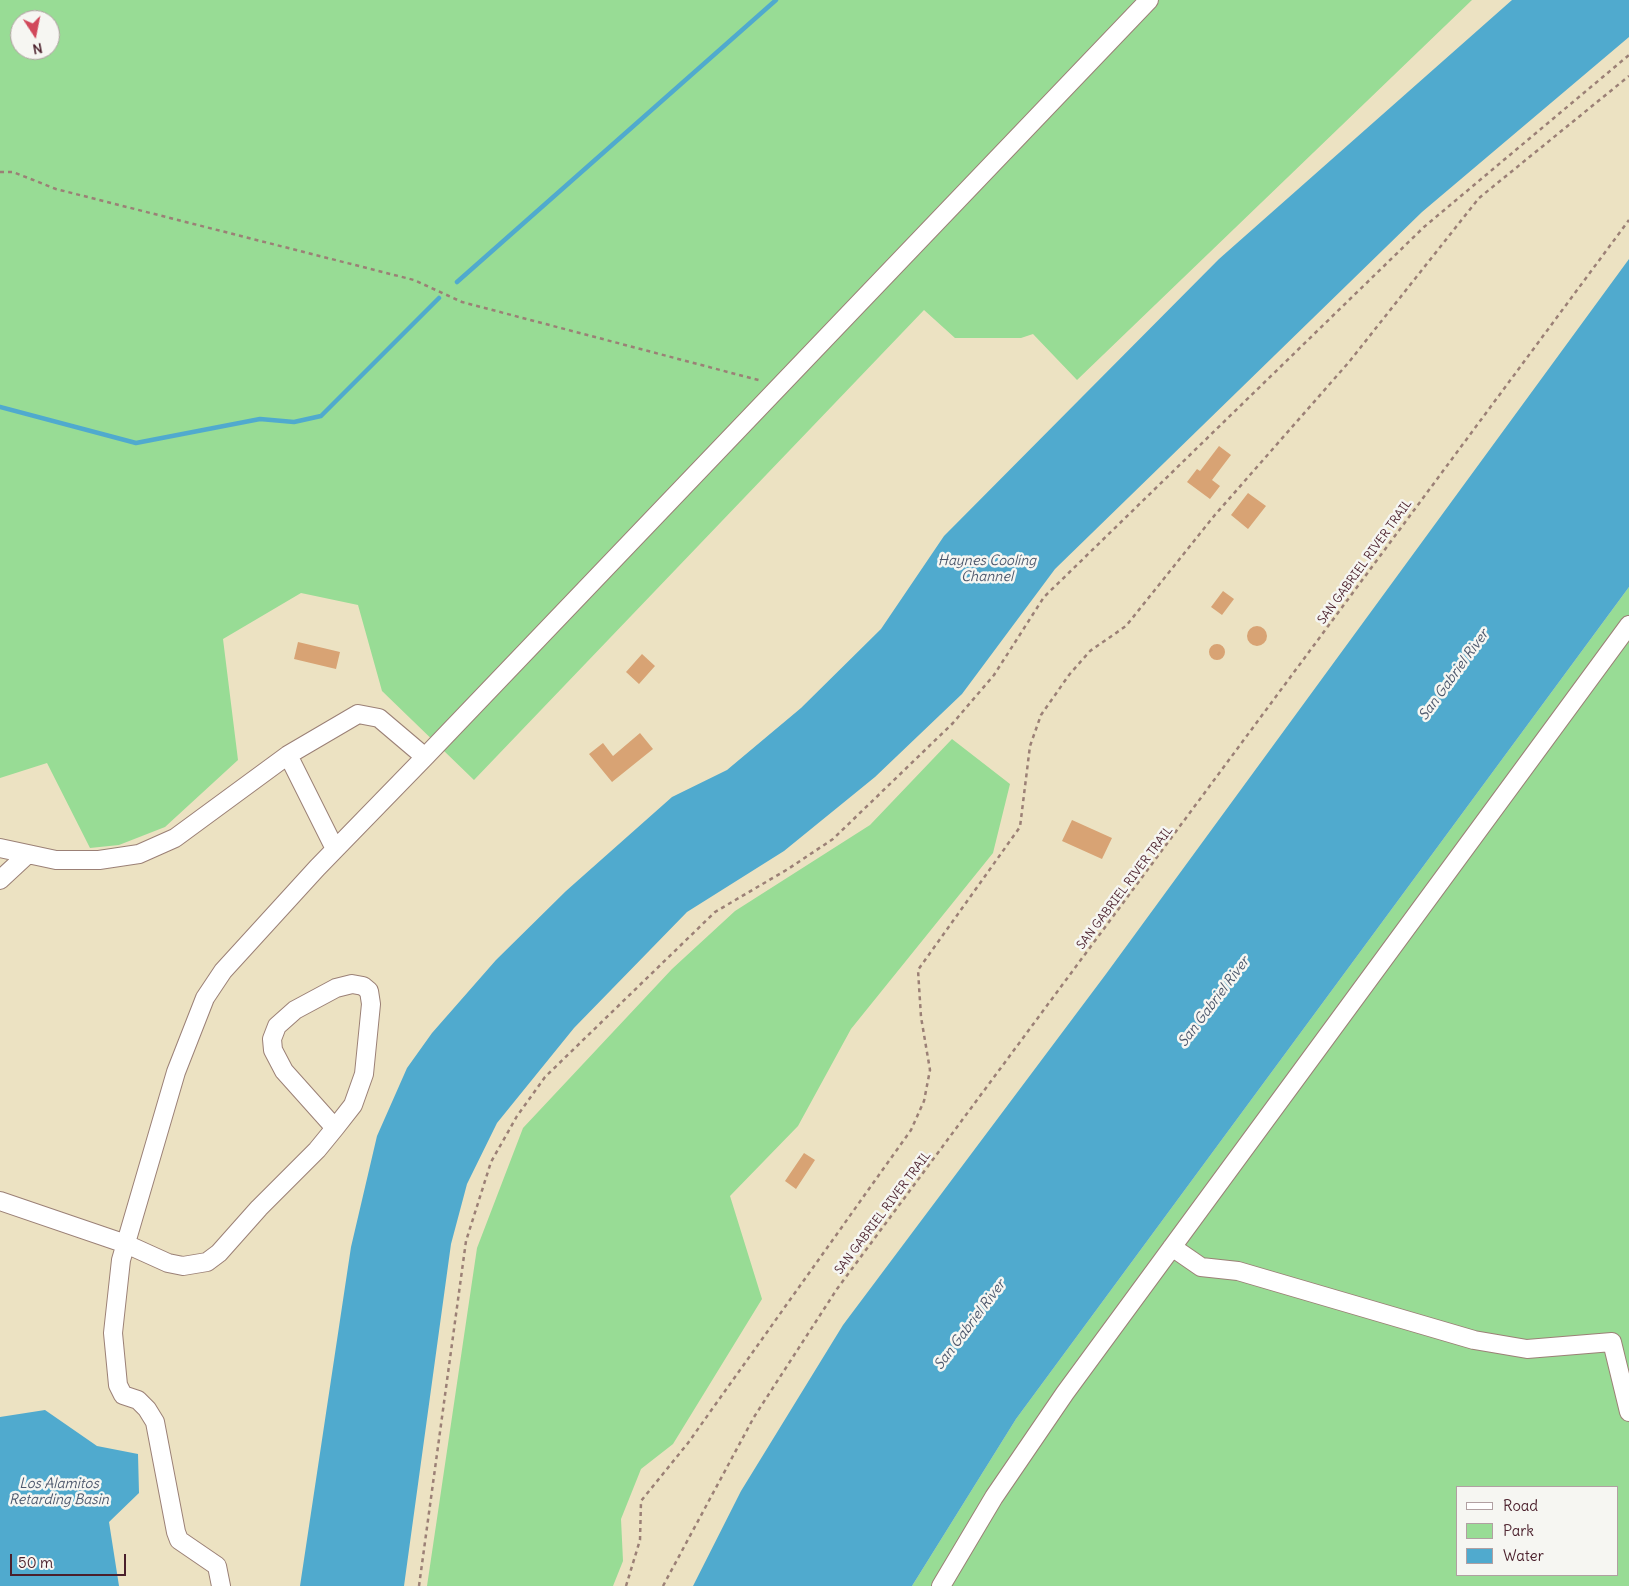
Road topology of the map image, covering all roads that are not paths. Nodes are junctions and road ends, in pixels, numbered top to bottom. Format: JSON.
{"nodes":[{"id":1,"x":1149,"y":0,"type":"edge"},
{"id":2,"x":1629,"y":626,"type":"edge"},
{"id":3,"x":288,"y":756,"type":"junction"},
{"id":4,"x":425,"y":757,"type":"junction"},
{"id":5,"x":0,"y":848,"type":"edge"},
{"id":6,"x":335,"y":849,"type":"junction"},
{"id":7,"x":28,"y":854,"type":"junction"},
{"id":8,"x":0,"y":880,"type":"edge"},
{"id":9,"x":335,"y":1128,"type":"junction"},
{"id":10,"x":0,"y":1201,"type":"edge"},
{"id":11,"x":126,"y":1244,"type":"junction"},
{"id":12,"x":1172,"y":1247,"type":"junction"},
{"id":13,"x":1629,"y":1412,"type":"edge"},
{"id":14,"x":221,"y":1586,"type":"edge"},
{"id":15,"x":941,"y":1586,"type":"edge"}],
"edges":[{"from":1,"to":4,"type":"lane"},
{"from":2,"to":12,"type":"lane"},
{"from":3,"to":4,"type":"lane"},
{"from":3,"to":6,"type":"lane"},
{"from":3,"to":7,"type":"lane"},
{"from":4,"to":6,"type":"lane"},
{"from":5,"to":7,"type":"lane"},
{"from":6,"to":11,"type":"lane"},
{"from":7,"to":8,"type":"lane"},
{"from":9,"to":9,"type":"lane"},
{"from":9,"to":11,"type":"lane"},
{"from":10,"to":11,"type":"lane"},
{"from":11,"to":14,"type":"lane"},
{"from":12,"to":13,"type":"lane"},
{"from":12,"to":15,"type":"lane"}]}
